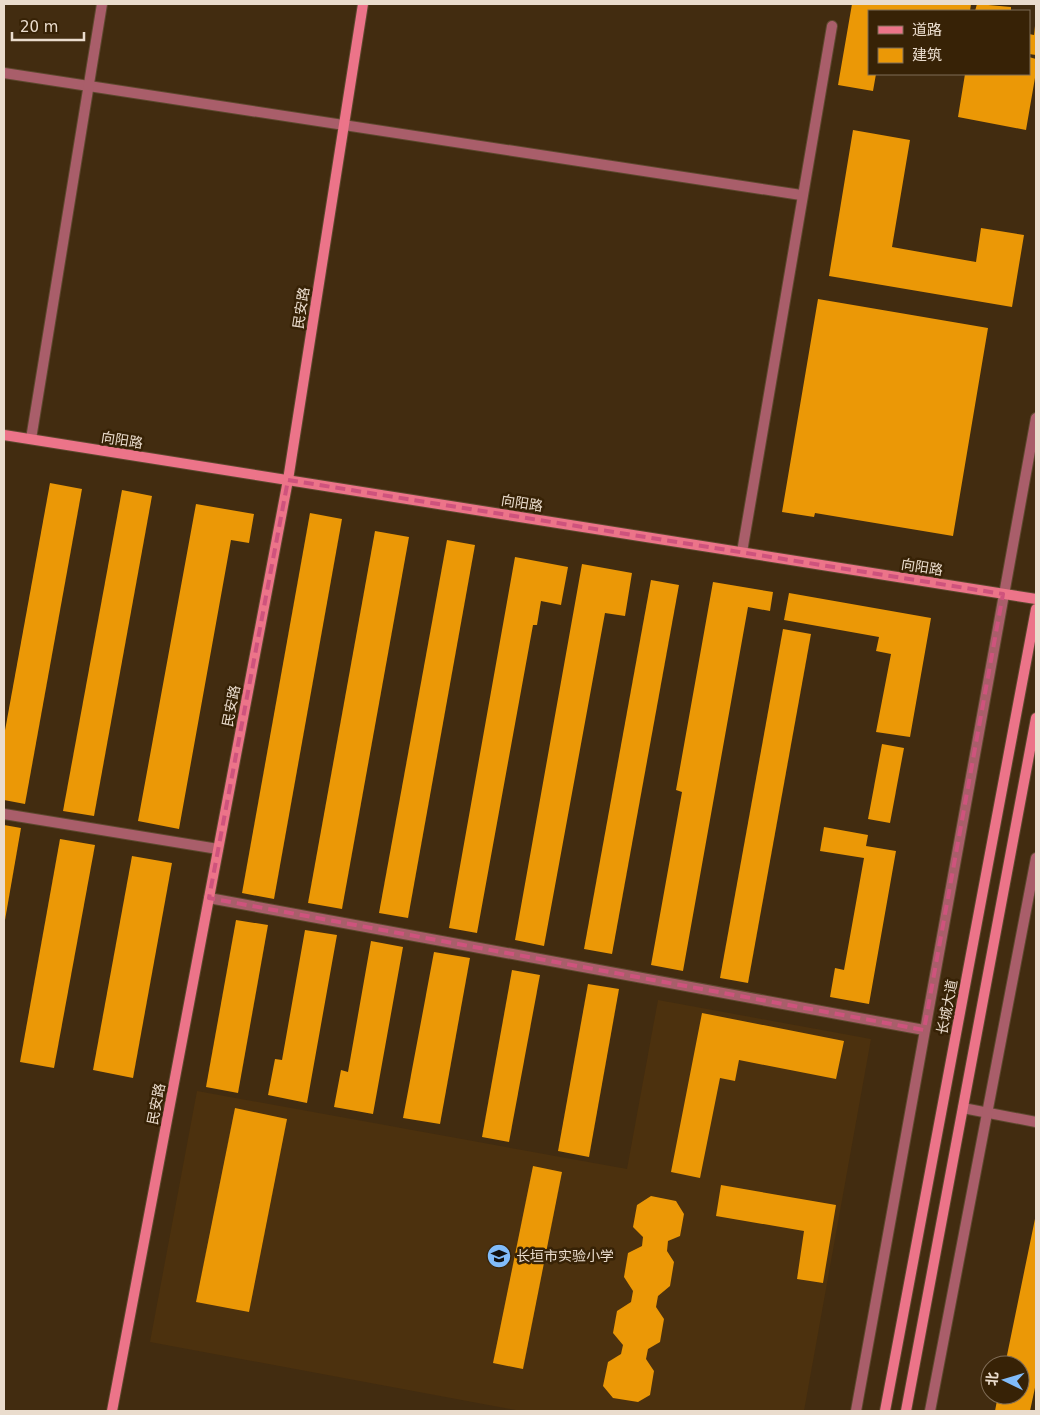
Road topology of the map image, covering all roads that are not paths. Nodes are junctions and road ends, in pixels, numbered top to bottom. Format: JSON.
{"nodes":[{"id":1,"x":102,"y":4,"type":"edge"},
{"id":2,"x":363,"y":4,"type":"edge"},
{"id":3,"x":832,"y":26,"type":"dead end"},
{"id":4,"x":4,"y":72,"type":"edge"},
{"id":5,"x":89,"y":86,"type":"junction"},
{"id":6,"x":344,"y":126,"type":"junction"},
{"id":7,"x":801,"y":196,"type":"junction"},
{"id":8,"x":1036,"y":418,"type":"edge"},
{"id":9,"x":4,"y":435,"type":"edge"},
{"id":10,"x":31,"y":439,"type":"junction"},
{"id":11,"x":288,"y":480,"type":"junction"},
{"id":12,"x":742,"y":552,"type":"junction"},
{"id":13,"x":1003,"y":594,"type":"junction"},
{"id":14,"x":1036,"y":599,"type":"edge"},
{"id":15,"x":1036,"y":608,"type":"edge"},
{"id":16,"x":1036,"y":718,"type":"edge"},
{"id":17,"x":4,"y":814,"type":"edge"},
{"id":18,"x":218,"y":849,"type":"junction"},
{"id":19,"x":1036,"y":858,"type":"edge"},
{"id":20,"x":209,"y":898,"type":"junction"},
{"id":21,"x":924,"y":1030,"type":"junction"},
{"id":22,"x":962,"y":1108,"type":"junction"},
{"id":23,"x":987,"y":1113,"type":"junction"},
{"id":24,"x":1036,"y":1122,"type":"edge"},
{"id":25,"x":112,"y":1411,"type":"edge"},
{"id":26,"x":856,"y":1411,"type":"edge"},
{"id":27,"x":885,"y":1411,"type":"edge"},
{"id":28,"x":906,"y":1411,"type":"edge"},
{"id":29,"x":930,"y":1411,"type":"edge"}],
"edges":[{"from":1,"to":5,"type":"street"},
{"from":2,"to":6,"type":"street","name":"民安路"},
{"from":3,"to":7,"type":"street"},
{"from":4,"to":5,"type":"street"},
{"from":5,"to":6,"type":"street"},
{"from":5,"to":10,"type":"street"},
{"from":6,"to":7,"type":"street"},
{"from":6,"to":11,"type":"street","name":"民安路"},
{"from":7,"to":12,"type":"street"},
{"from":8,"to":13,"type":"street"},
{"from":9,"to":10,"type":"street","name":"向阳路"},
{"from":10,"to":11,"type":"street","name":"向阳路"},
{"from":11,"to":12,"type":"street","name":"向阳路"},
{"from":11,"to":18,"type":"street","name":"民安路"},
{"from":12,"to":13,"type":"street","name":"向阳路"},
{"from":13,"to":14,"type":"street","name":"向阳路"},
{"from":13,"to":21,"type":"street"},
{"from":15,"to":27,"type":"street","name":"长城大道"},
{"from":16,"to":22,"type":"street"},
{"from":17,"to":18,"type":"street"},
{"from":18,"to":20,"type":"street","name":"民安路"},
{"from":19,"to":23,"type":"street"},
{"from":20,"to":21,"type":"street"},
{"from":20,"to":25,"type":"street","name":"民安路"},
{"from":21,"to":26,"type":"street"},
{"from":22,"to":23,"type":"street"},
{"from":22,"to":28,"type":"street"},
{"from":23,"to":24,"type":"street"},
{"from":23,"to":29,"type":"street"}]}
